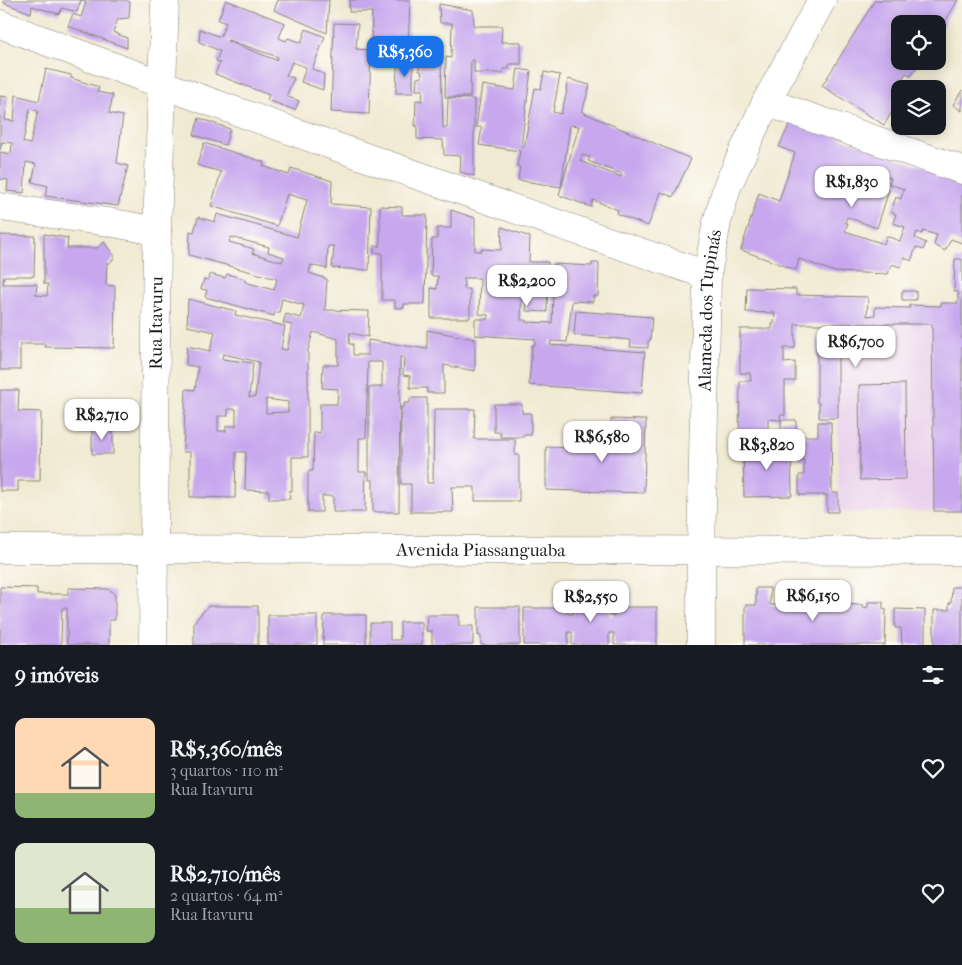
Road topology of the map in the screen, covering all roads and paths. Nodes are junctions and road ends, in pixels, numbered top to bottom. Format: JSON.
{"nodes":[{"id":1,"x":165,"y":0,"type":"edge"},
{"id":2,"x":822,"y":0,"type":"edge"},
{"id":3,"x":0,"y":24,"type":"edge"},
{"id":4,"x":162,"y":85,"type":"junction"},
{"id":5,"x":766,"y":102,"type":"junction"},
{"id":6,"x":962,"y":170,"type":"edge"},
{"id":7,"x":0,"y":207,"type":"edge"},
{"id":8,"x":157,"y":231,"type":"junction"},
{"id":9,"x":707,"y":275,"type":"junction"},
{"id":10,"x":0,"y":549,"type":"edge"},
{"id":11,"x":154,"y":550,"type":"junction"},
{"id":12,"x":962,"y":551,"type":"edge"},
{"id":13,"x":701,"y":552,"type":"junction"},
{"id":14,"x":153,"y":645,"type":"edge"},
{"id":15,"x":701,"y":645,"type":"edge"}],
"edges":[{"from":1,"to":4,"type":"street","name":"Rua Itavuru"},
{"from":2,"to":5,"type":"street","name":"Alameda dos Tupinás"},
{"from":3,"to":4,"type":"street"},
{"from":4,"to":8,"type":"street","name":"Rua Itavuru"},
{"from":4,"to":9,"type":"street"},
{"from":5,"to":6,"type":"street"},
{"from":5,"to":9,"type":"street","name":"Alameda dos Tupinás"},
{"from":7,"to":8,"type":"street"},
{"from":8,"to":11,"type":"street","name":"Rua Itavuru"},
{"from":9,"to":13,"type":"street","name":"Alameda dos Tupinás"},
{"from":10,"to":11,"type":"street","name":"Avenida Piassanguaba"},
{"from":11,"to":13,"type":"street","name":"Avenida Piassanguaba"},
{"from":11,"to":14,"type":"street","name":"Rua Itavuru"},
{"from":12,"to":13,"type":"street","name":"Avenida Piassanguaba"},
{"from":13,"to":15,"type":"street","name":"Alameda dos Tupinás"}]}
